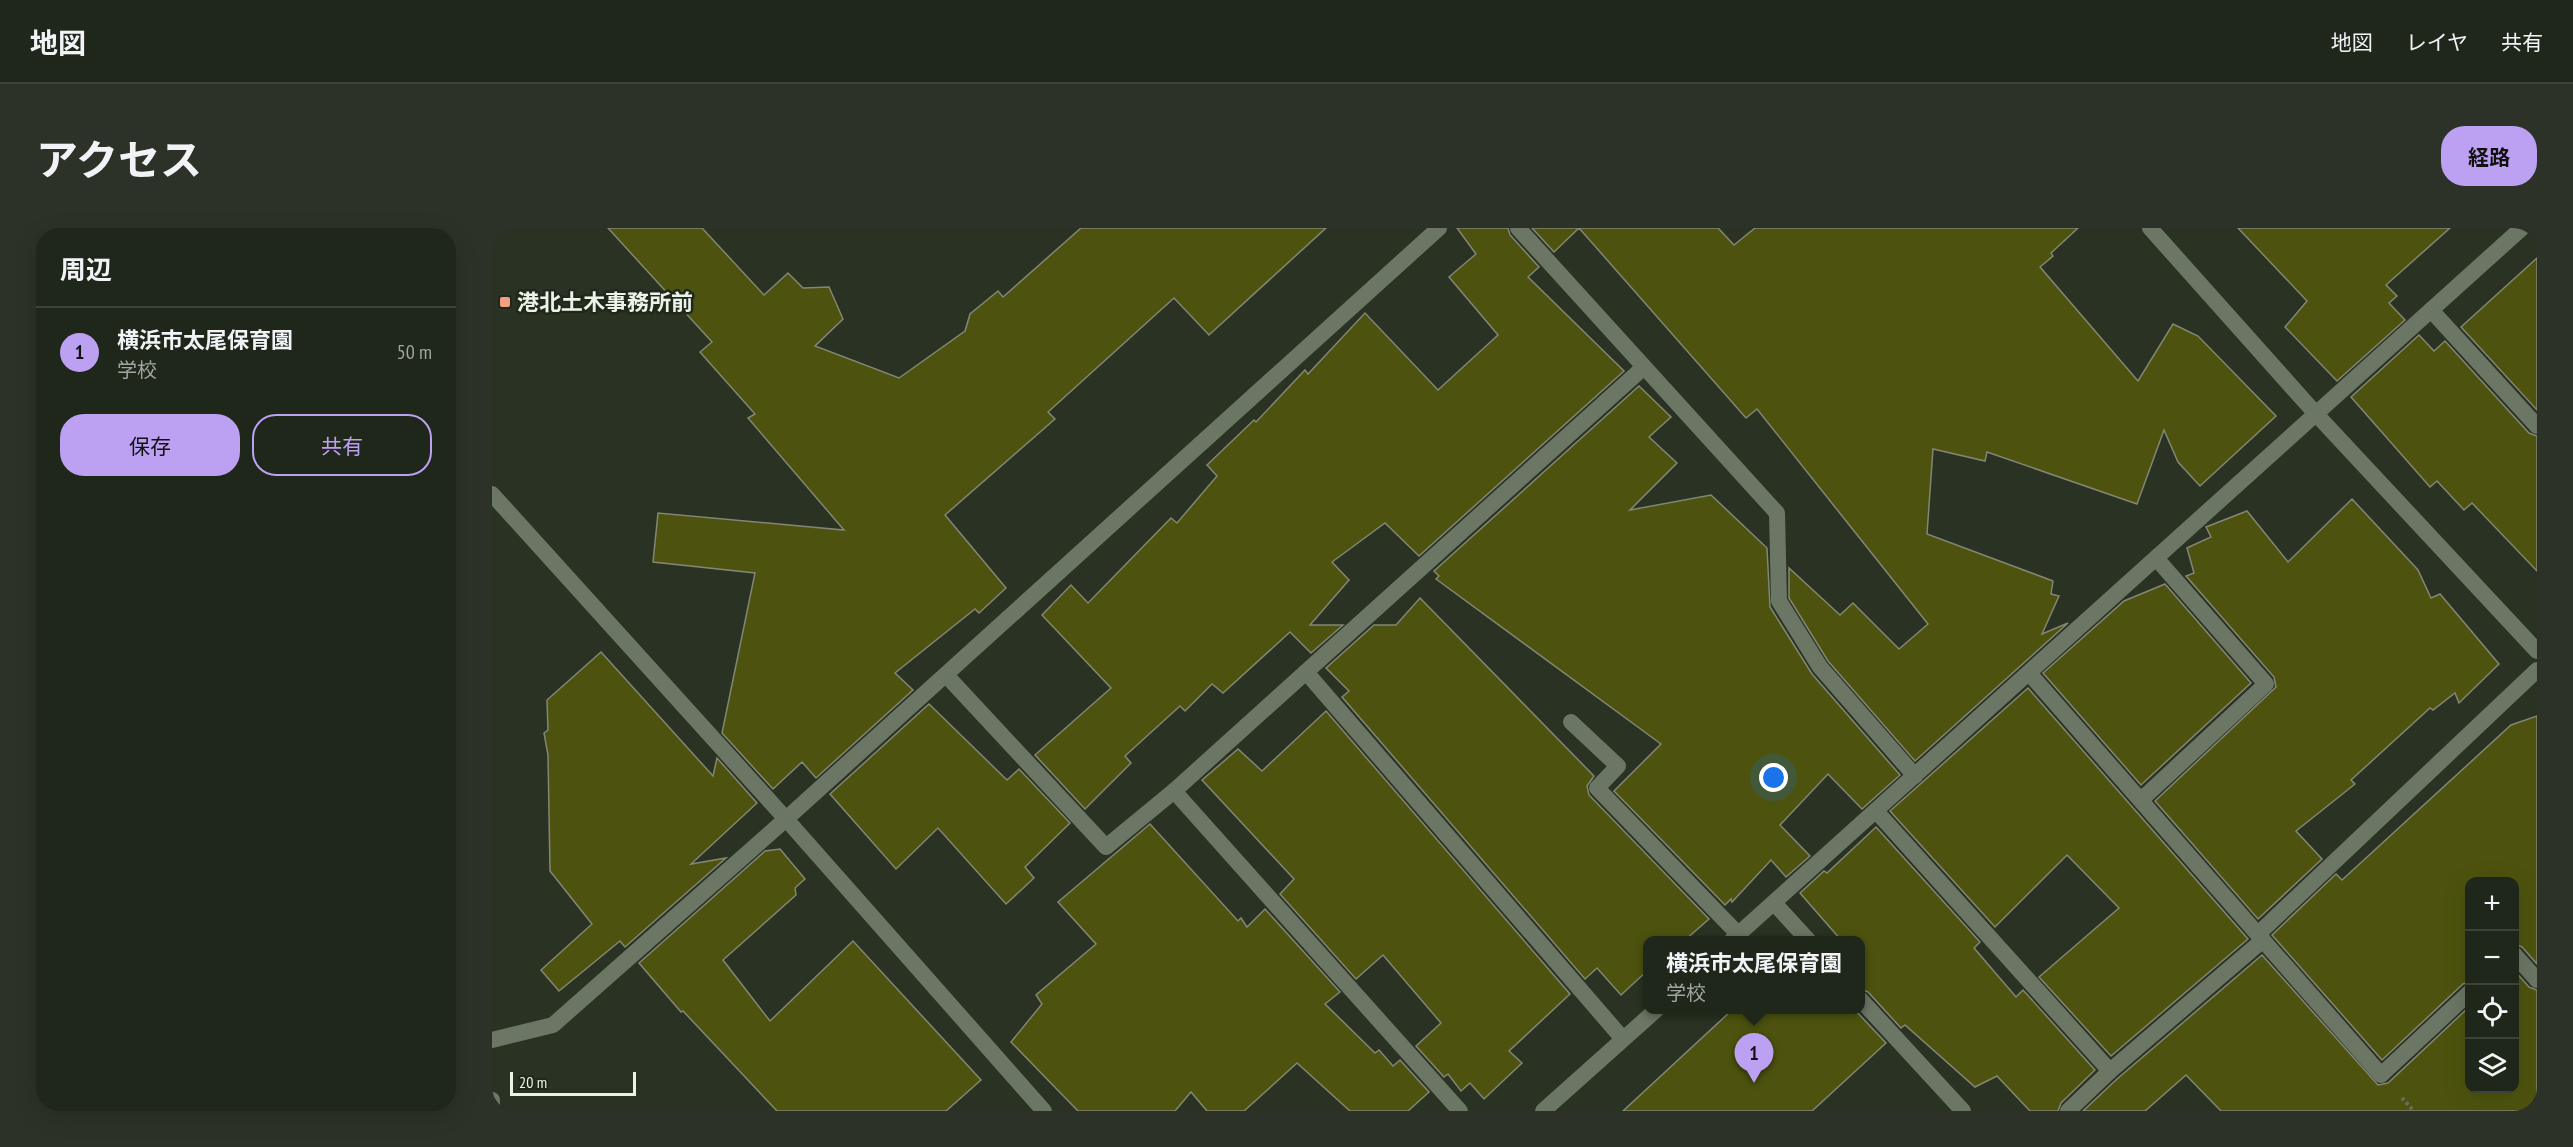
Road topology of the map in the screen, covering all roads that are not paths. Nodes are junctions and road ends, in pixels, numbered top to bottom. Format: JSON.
{"nodes":[{"id":1,"x":1439,"y":228,"type":"edge"},
{"id":2,"x":1518,"y":228,"type":"edge"},
{"id":3,"x":2150,"y":228,"type":"edge"},
{"id":4,"x":2522,"y":228,"type":"edge"},
{"id":5,"x":2431,"y":310,"type":"junction"},
{"id":6,"x":1644,"y":367,"type":"junction"},
{"id":7,"x":2316,"y":414,"type":"junction"},
{"id":8,"x":2537,"y":426,"type":"edge"},
{"id":9,"x":492,"y":494,"type":"edge"},
{"id":10,"x":2156,"y":558,"type":"junction"},
{"id":11,"x":2537,"y":651,"type":"edge"},
{"id":12,"x":2537,"y":670,"type":"edge"},
{"id":13,"x":1306,"y":672,"type":"junction"},
{"id":14,"x":2029,"y":673,"type":"junction"},
{"id":15,"x":946,"y":675,"type":"junction"},
{"id":16,"x":1571,"y":722,"type":"dead end"},
{"id":17,"x":1915,"y":776,"type":"junction"},
{"id":18,"x":1174,"y":791,"type":"junction"},
{"id":19,"x":2141,"y":800,"type":"junction"},
{"id":20,"x":1876,"y":811,"type":"junction"},
{"id":21,"x":786,"y":819,"type":"junction"},
{"id":22,"x":1774,"y":903,"type":"junction"},
{"id":23,"x":1734,"y":936,"type":"edge"},
{"id":24,"x":1738,"y":936,"type":"edge"},
{"id":25,"x":1804,"y":936,"type":"edge"},
{"id":26,"x":2260,"y":937,"type":"junction"},
{"id":27,"x":2519,"y":960,"type":"edge"},
{"id":28,"x":2537,"y":980,"type":"edge"},
{"id":29,"x":2465,"y":996,"type":"edge"},
{"id":30,"x":1865,"y":1004,"type":"edge"},
{"id":31,"x":1651,"y":1014,"type":"edge"},
{"id":32,"x":1623,"y":1039,"type":"junction"},
{"id":33,"x":492,"y":1040,"type":"edge"},
{"id":34,"x":2110,"y":1071,"type":"junction"},
{"id":35,"x":492,"y":1100,"type":"edge"},
{"id":36,"x":492,"y":1111,"type":"edge"},
{"id":37,"x":1044,"y":1111,"type":"edge"},
{"id":38,"x":1460,"y":1111,"type":"edge"},
{"id":39,"x":1543,"y":1111,"type":"edge"},
{"id":40,"x":1963,"y":1111,"type":"edge"},
{"id":41,"x":2068,"y":1111,"type":"edge"}],
"edges":[{"from":1,"to":15,"type":"street"},
{"from":2,"to":6,"type":"street"},
{"from":3,"to":7,"type":"street"},
{"from":4,"to":5,"type":"street"},
{"from":5,"to":7,"type":"street"},
{"from":5,"to":8,"type":"street"},
{"from":6,"to":13,"type":"street"},
{"from":6,"to":17,"type":"street"},
{"from":7,"to":10,"type":"street"},
{"from":7,"to":11,"type":"street"},
{"from":9,"to":21,"type":"street"},
{"from":10,"to":14,"type":"street"},
{"from":10,"to":19,"type":"street"},
{"from":12,"to":26,"type":"street"},
{"from":13,"to":18,"type":"street"},
{"from":13,"to":32,"type":"street"},
{"from":14,"to":17,"type":"street"},
{"from":14,"to":19,"type":"street"},
{"from":15,"to":18,"type":"street"},
{"from":15,"to":21,"type":"street"},
{"from":16,"to":23,"type":"street"},
{"from":17,"to":20,"type":"street"},
{"from":18,"to":38,"type":"street"},
{"from":19,"to":26,"type":"street"},
{"from":20,"to":22,"type":"street"},
{"from":20,"to":34,"type":"street"},
{"from":21,"to":33,"type":"street"},
{"from":21,"to":37,"type":"street"},
{"from":22,"to":24,"type":"street"},
{"from":22,"to":25,"type":"street"},
{"from":26,"to":29,"type":"street"},
{"from":26,"to":34,"type":"street"},
{"from":27,"to":28,"type":"street"},
{"from":30,"to":40,"type":"street"},
{"from":31,"to":32,"type":"street"},
{"from":32,"to":39,"type":"street"},
{"from":34,"to":41,"type":"street"},
{"from":35,"to":36,"type":"street"}]}
